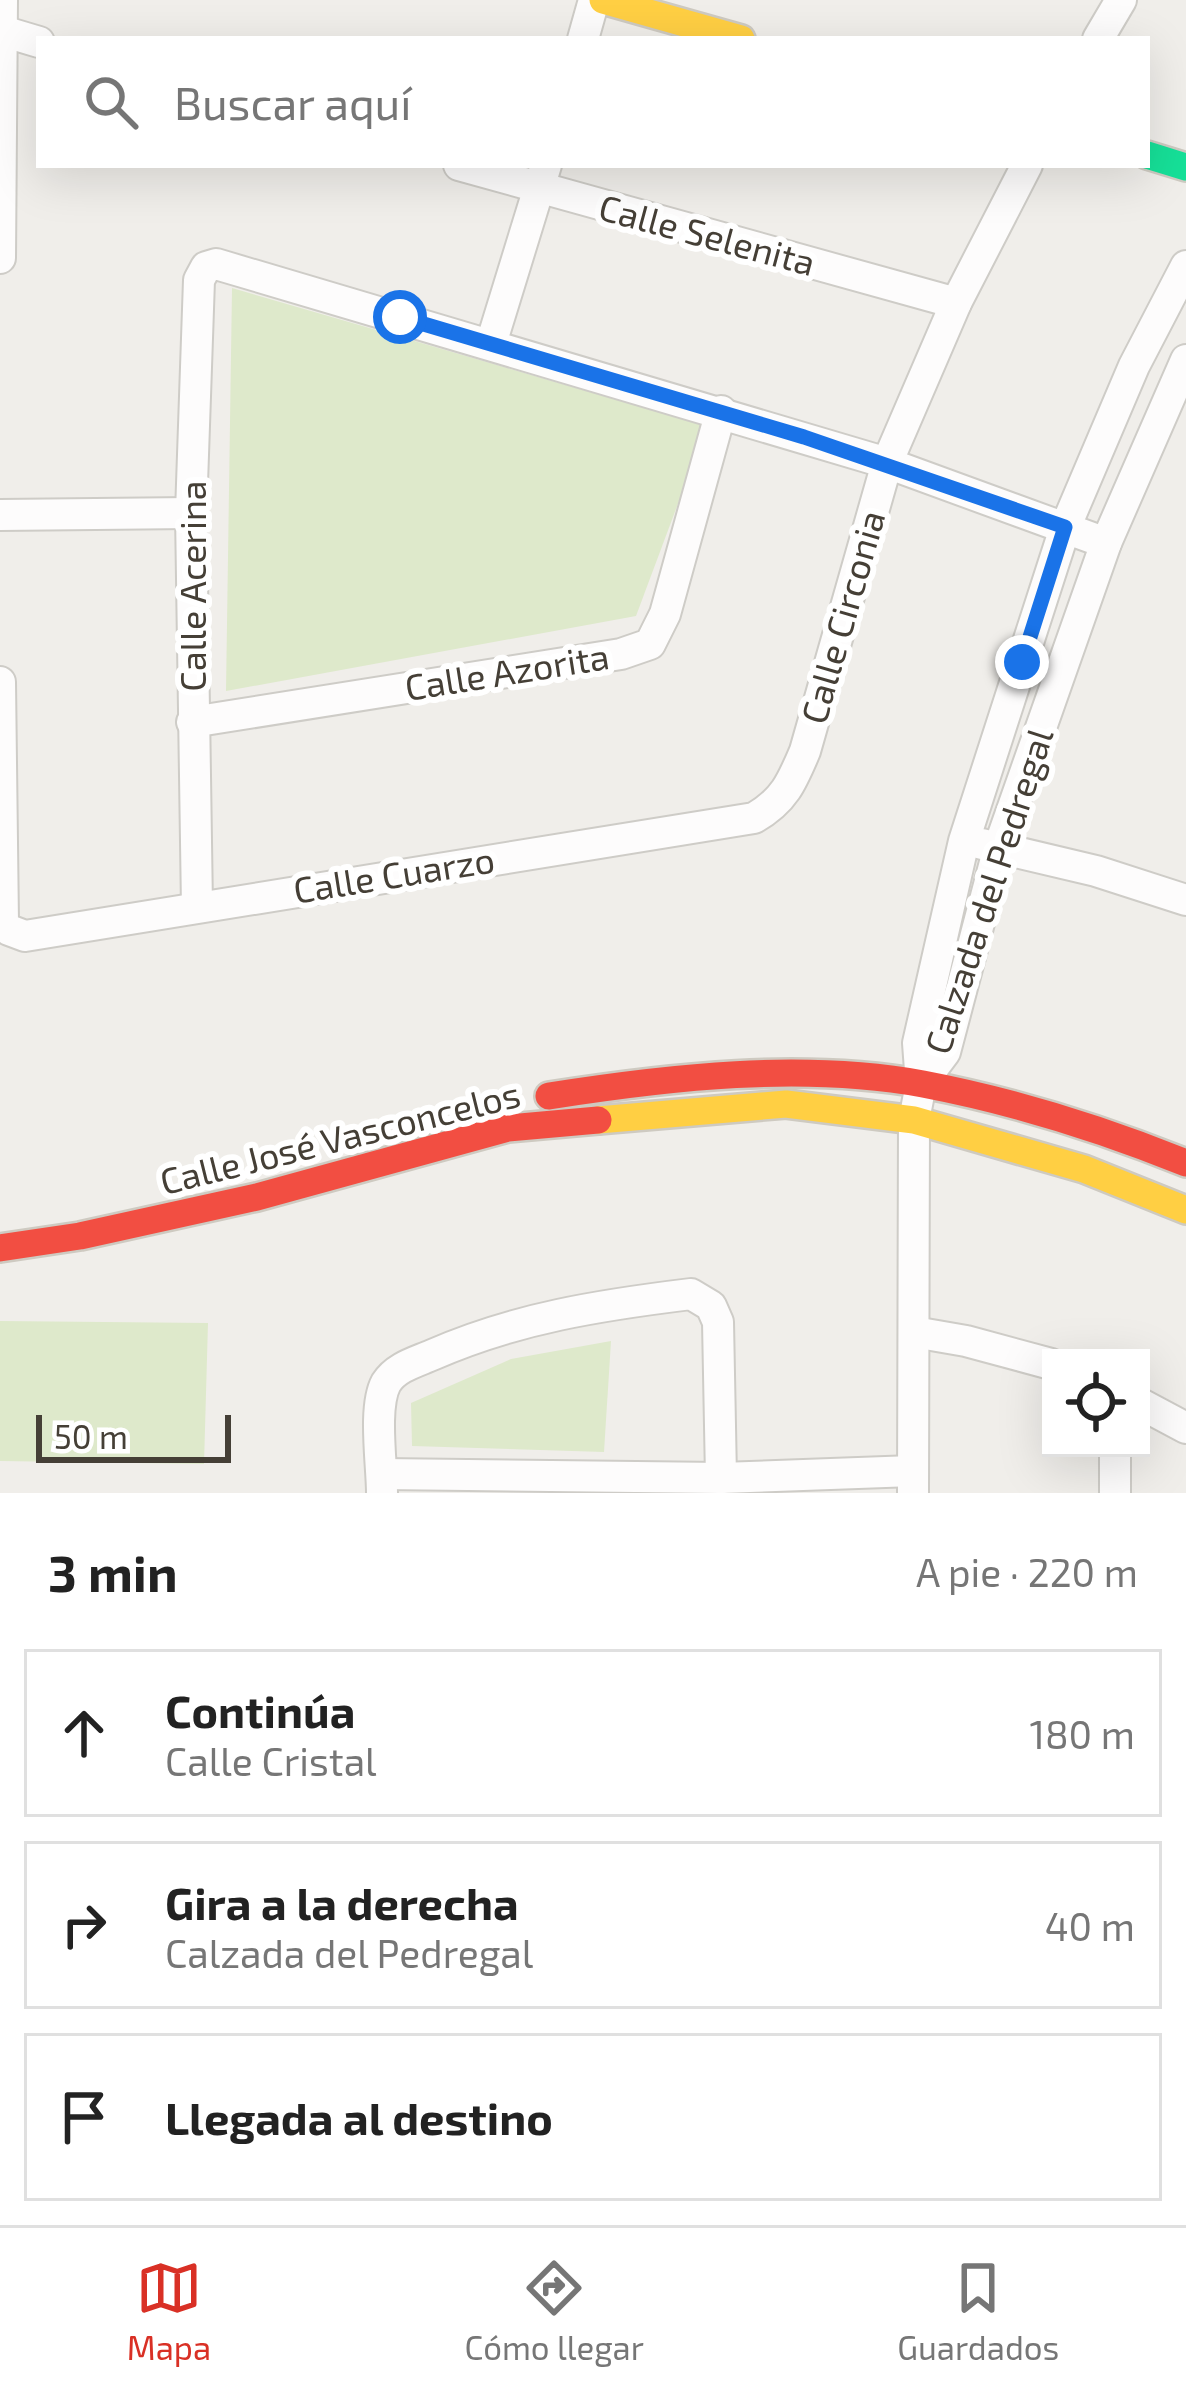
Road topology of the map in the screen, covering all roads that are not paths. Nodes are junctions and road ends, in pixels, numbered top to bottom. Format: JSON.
{"nodes":[{"id":1,"x":594,"y":0,"type":"edge"},
{"id":2,"x":603,"y":0,"type":"edge"},
{"id":3,"x":1121,"y":0,"type":"edge"},
{"id":4,"x":2,"y":15,"type":"edge"},
{"id":5,"x":584,"y":36,"type":"edge"},
{"id":6,"x":731,"y":36,"type":"edge"},
{"id":7,"x":1100,"y":36,"type":"edge"},
{"id":8,"x":36,"y":40,"type":"edge"},
{"id":9,"x":1150,"y":156,"type":"edge"},
{"id":10,"x":1186,"y":167,"type":"edge"},
{"id":11,"x":480,"y":168,"type":"edge"},
{"id":12,"x":1025,"y":168,"type":"edge"},
{"id":13,"x":542,"y":177,"type":"edge"},
{"id":14,"x":0,"y":258,"type":"edge"},
{"id":15,"x":1186,"y":266,"type":"edge"},
{"id":16,"x":956,"y":303,"type":"junction"},
{"id":17,"x":491,"y":344,"type":"junction"},
{"id":18,"x":1186,"y":360,"type":"edge"},
{"id":19,"x":721,"y":411,"type":"junction"},
{"id":20,"x":886,"y":463,"type":"junction"},
{"id":21,"x":191,"y":513,"type":"junction"},
{"id":22,"x":0,"y":514,"type":"edge"},
{"id":23,"x":1065,"y":527,"type":"junction"},
{"id":24,"x":1106,"y":542,"type":"junction"},
{"id":25,"x":0,"y":682,"type":"edge"},
{"id":26,"x":192,"y":722,"type":"junction"},
{"id":27,"x":777,"y":805,"type":"joint"},
{"id":28,"x":964,"y":841,"type":"junction"},
{"id":29,"x":999,"y":848,"type":"junction"},
{"id":30,"x":1186,"y":900,"type":"edge"},
{"id":31,"x":197,"y":907,"type":"junction"},
{"id":32,"x":921,"y":1084,"type":"junction"},
{"id":33,"x":914,"y":1120,"type":"junction"},
{"id":34,"x":1186,"y":1163,"type":"edge"},
{"id":35,"x":245,"y":1181,"type":"junction"},
{"id":36,"x":1186,"y":1210,"type":"edge"},
{"id":37,"x":0,"y":1248,"type":"edge"},
{"id":38,"x":914,"y":1331,"type":"junction"},
{"id":39,"x":1042,"y":1361,"type":"edge"},
{"id":40,"x":1150,"y":1409,"type":"edge"},
{"id":41,"x":1186,"y":1428,"type":"edge"},
{"id":42,"x":1115,"y":1457,"type":"edge"},
{"id":43,"x":722,"y":1478,"type":"junction"},
{"id":44,"x":913,"y":1482,"type":"edge"},
{"id":45,"x":382,"y":1484,"type":"edge"},
{"id":46,"x":1115,"y":1493,"type":"edge"}],
"edges":[{"from":1,"to":5,"type":"street"},
{"from":2,"to":6,"type":"street"},
{"from":3,"to":7,"type":"street"},
{"from":4,"to":8,"type":"street"},
{"from":4,"to":14,"type":"street"},
{"from":9,"to":10,"type":"street"},
{"from":11,"to":13,"type":"street","name":"Calle Selenita"},
{"from":12,"to":16,"type":"street","name":"Calle Circonia"},
{"from":13,"to":16,"type":"street","name":"Calle Selenita"},
{"from":13,"to":17,"type":"street"},
{"from":15,"to":23,"type":"street","name":"Calzada del Pedregal"},
{"from":16,"to":20,"type":"street","name":"Calle Circonia"},
{"from":17,"to":19,"type":"street"},
{"from":17,"to":21,"type":"street","name":"Calle Acerina"},
{"from":18,"to":24,"type":"street","name":"Calzada del Pedregal"},
{"from":19,"to":20,"type":"street"},
{"from":19,"to":26,"type":"street","name":"Calle Azorita"},
{"from":20,"to":23,"type":"street"},
{"from":20,"to":27,"type":"street","name":"Calle Circonia"},
{"from":21,"to":22,"type":"street"},
{"from":21,"to":26,"type":"street","name":"Calle Acerina"},
{"from":23,"to":24,"type":"street"},
{"from":23,"to":28,"type":"street","name":"Calzada del Pedregal"},
{"from":24,"to":29,"type":"street","name":"Calzada del Pedregal"},
{"from":25,"to":31,"type":"street","name":"Calle Cuarzo"},
{"from":26,"to":31,"type":"street","name":"Calle Acerina"},
{"from":27,"to":31,"type":"street","name":"Calle Cuarzo"},
{"from":28,"to":29,"type":"street"},
{"from":28,"to":32,"type":"street","name":"Calzada del Pedregal"},
{"from":29,"to":30,"type":"street"},
{"from":29,"to":32,"type":"street","name":"Calzada del Pedregal"},
{"from":32,"to":33,"type":"street"},
{"from":32,"to":34,"type":"street","name":"Calle José Vasconcelos"},
{"from":32,"to":35,"type":"street","name":"Calle José Vasconcelos"},
{"from":33,"to":35,"type":"street","name":"Calle José Vasconcelos"},
{"from":33,"to":36,"type":"street","name":"Calle José Vasconcelos"},
{"from":33,"to":38,"type":"street"},
{"from":35,"to":37,"type":"street","name":"Calle José Vasconcelos"},
{"from":38,"to":39,"type":"street"},
{"from":38,"to":44,"type":"street"},
{"from":40,"to":41,"type":"street"},
{"from":42,"to":46,"type":"street"},
{"from":43,"to":44,"type":"street"},
{"from":43,"to":45,"type":"street"},
{"from":43,"to":45,"type":"street"}]}
